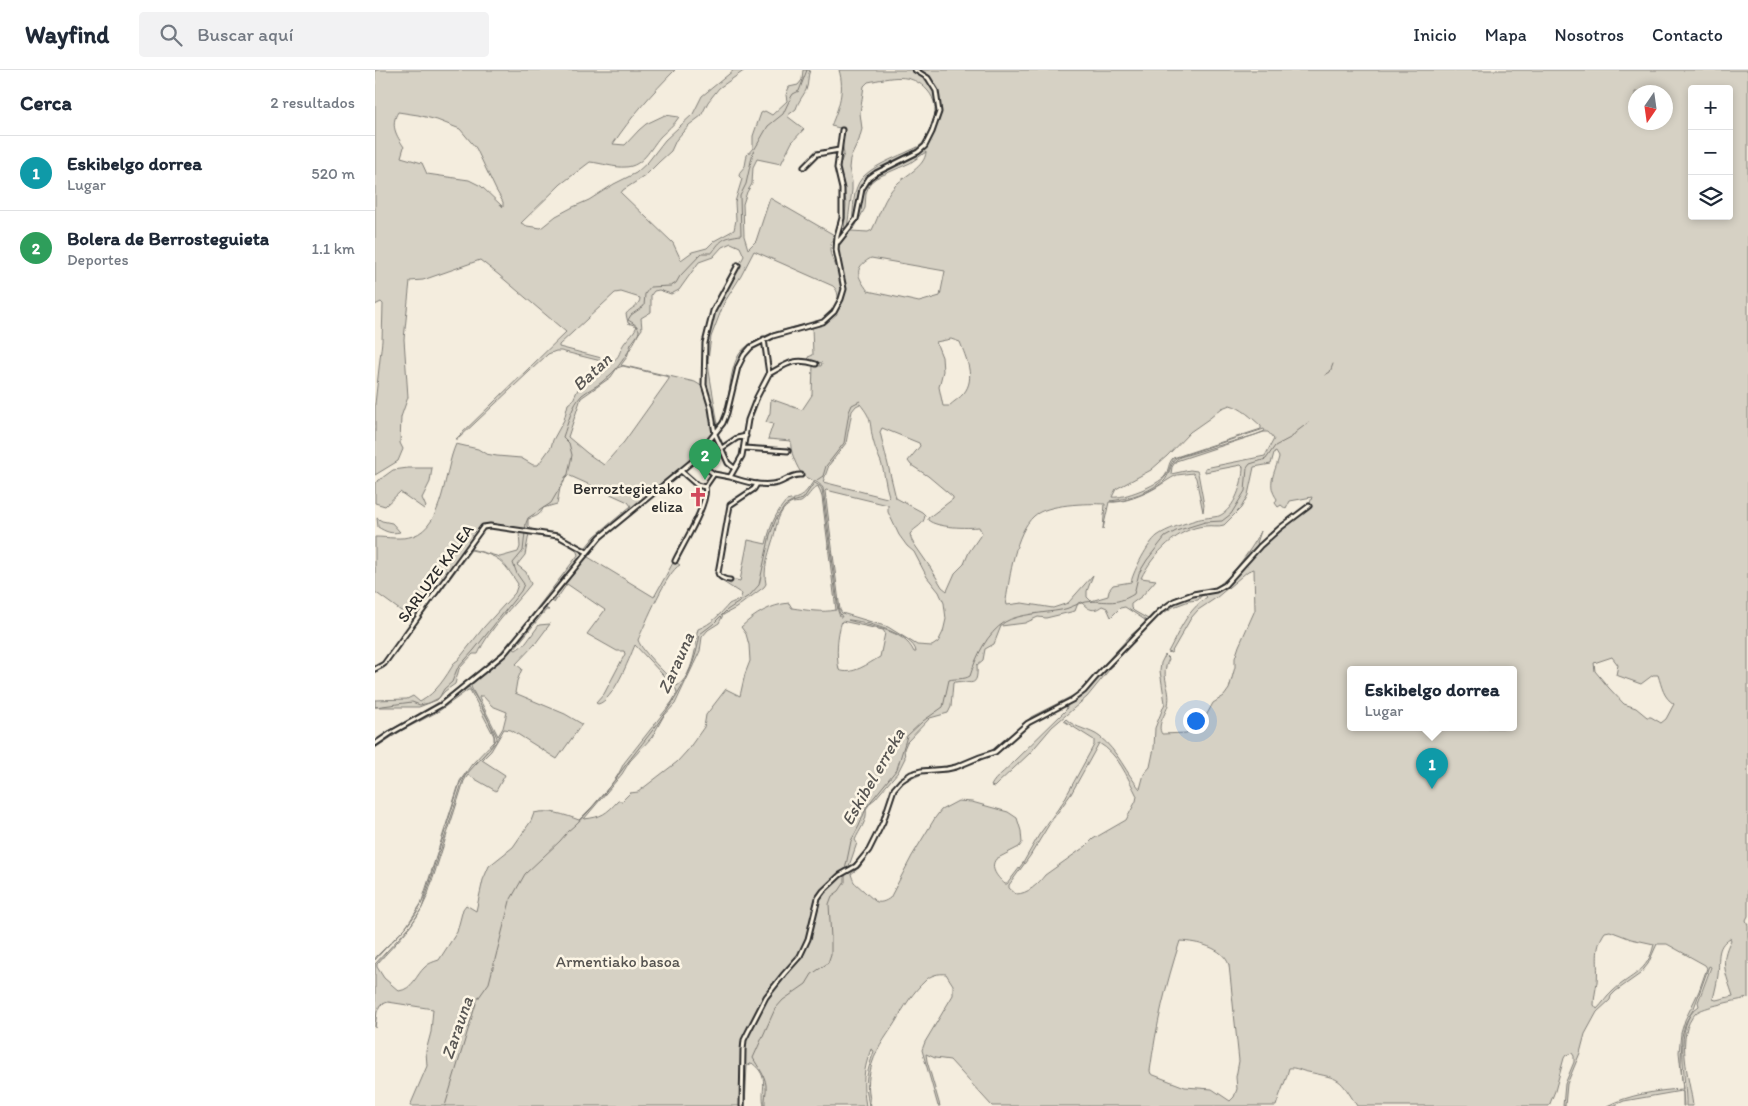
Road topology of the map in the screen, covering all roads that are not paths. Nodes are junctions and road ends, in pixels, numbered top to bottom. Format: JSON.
{"nodes":[{"id":1,"x":915,"y":70,"type":"edge"},
{"id":2,"x":842,"y":130,"type":"dead end"},
{"id":3,"x":839,"y":150,"type":"junction"},
{"id":4,"x":804,"y":167,"type":"dead end"},
{"id":5,"x":837,"y":245,"type":"junction"},
{"id":6,"x":738,"y":265,"type":"dead end"},
{"id":7,"x":764,"y":339,"type":"junction"},
{"id":8,"x":816,"y":364,"type":"dead end"},
{"id":9,"x":769,"y":374,"type":"junction"},
{"id":10,"x":715,"y":434,"type":"junction"},
{"id":11,"x":746,"y":436,"type":"junction"},
{"id":12,"x":722,"y":448,"type":"junction"},
{"id":13,"x":744,"y":448,"type":"junction"},
{"id":14,"x":788,"y":451,"type":"dead end"},
{"id":15,"x":694,"y":460,"type":"junction"},
{"id":16,"x":698,"y":463,"type":"dead end"},
{"id":17,"x":734,"y":468,"type":"junction"},
{"id":18,"x":707,"y":469,"type":"dead end"},
{"id":19,"x":681,"y":471,"type":"junction"},
{"id":20,"x":713,"y":474,"type":"junction"},
{"id":21,"x":801,"y":475,"type":"dead end"},
{"id":22,"x":730,"y":477,"type":"junction"},
{"id":23,"x":757,"y":484,"type":"junction"},
{"id":24,"x":705,"y":487,"type":"junction"},
{"id":25,"x":1309,"y":506,"type":"dead end"},
{"id":26,"x":587,"y":552,"type":"junction"},
{"id":27,"x":675,"y":562,"type":"dead end"},
{"id":28,"x":730,"y":580,"type":"dead end"},
{"id":29,"x":375,"y":669,"type":"edge"},
{"id":30,"x":375,"y":744,"type":"edge"},
{"id":31,"x":741,"y":1106,"type":"edge"}],
"edges":[{"from":1,"to":5,"type":"street"},
{"from":2,"to":3,"type":"street"},
{"from":3,"to":4,"type":"street"},
{"from":3,"to":5,"type":"street"},
{"from":5,"to":7,"type":"street"},
{"from":6,"to":10,"type":"street"},
{"from":7,"to":9,"type":"street"},
{"from":7,"to":10,"type":"street"},
{"from":8,"to":9,"type":"street"},
{"from":9,"to":11,"type":"street"},
{"from":10,"to":12,"type":"street"},
{"from":10,"to":15,"type":"street"},
{"from":11,"to":12,"type":"street"},
{"from":11,"to":13,"type":"street"},
{"from":12,"to":17,"type":"street"},
{"from":13,"to":14,"type":"street"},
{"from":13,"to":17,"type":"street"},
{"from":15,"to":16,"type":"street"},
{"from":15,"to":19,"type":"street"},
{"from":17,"to":22,"type":"street"},
{"from":18,"to":20,"type":"street"},
{"from":19,"to":24,"type":"street"},
{"from":19,"to":26,"type":"street"},
{"from":20,"to":22,"type":"street"},
{"from":20,"to":24,"type":"street"},
{"from":21,"to":23,"type":"street"},
{"from":22,"to":23,"type":"street"},
{"from":23,"to":28,"type":"street"},
{"from":24,"to":27,"type":"street"},
{"from":25,"to":31,"type":"street"},
{"from":26,"to":29,"type":"street","name":"SARLUZE KALEA"},
{"from":26,"to":30,"type":"street"}]}
